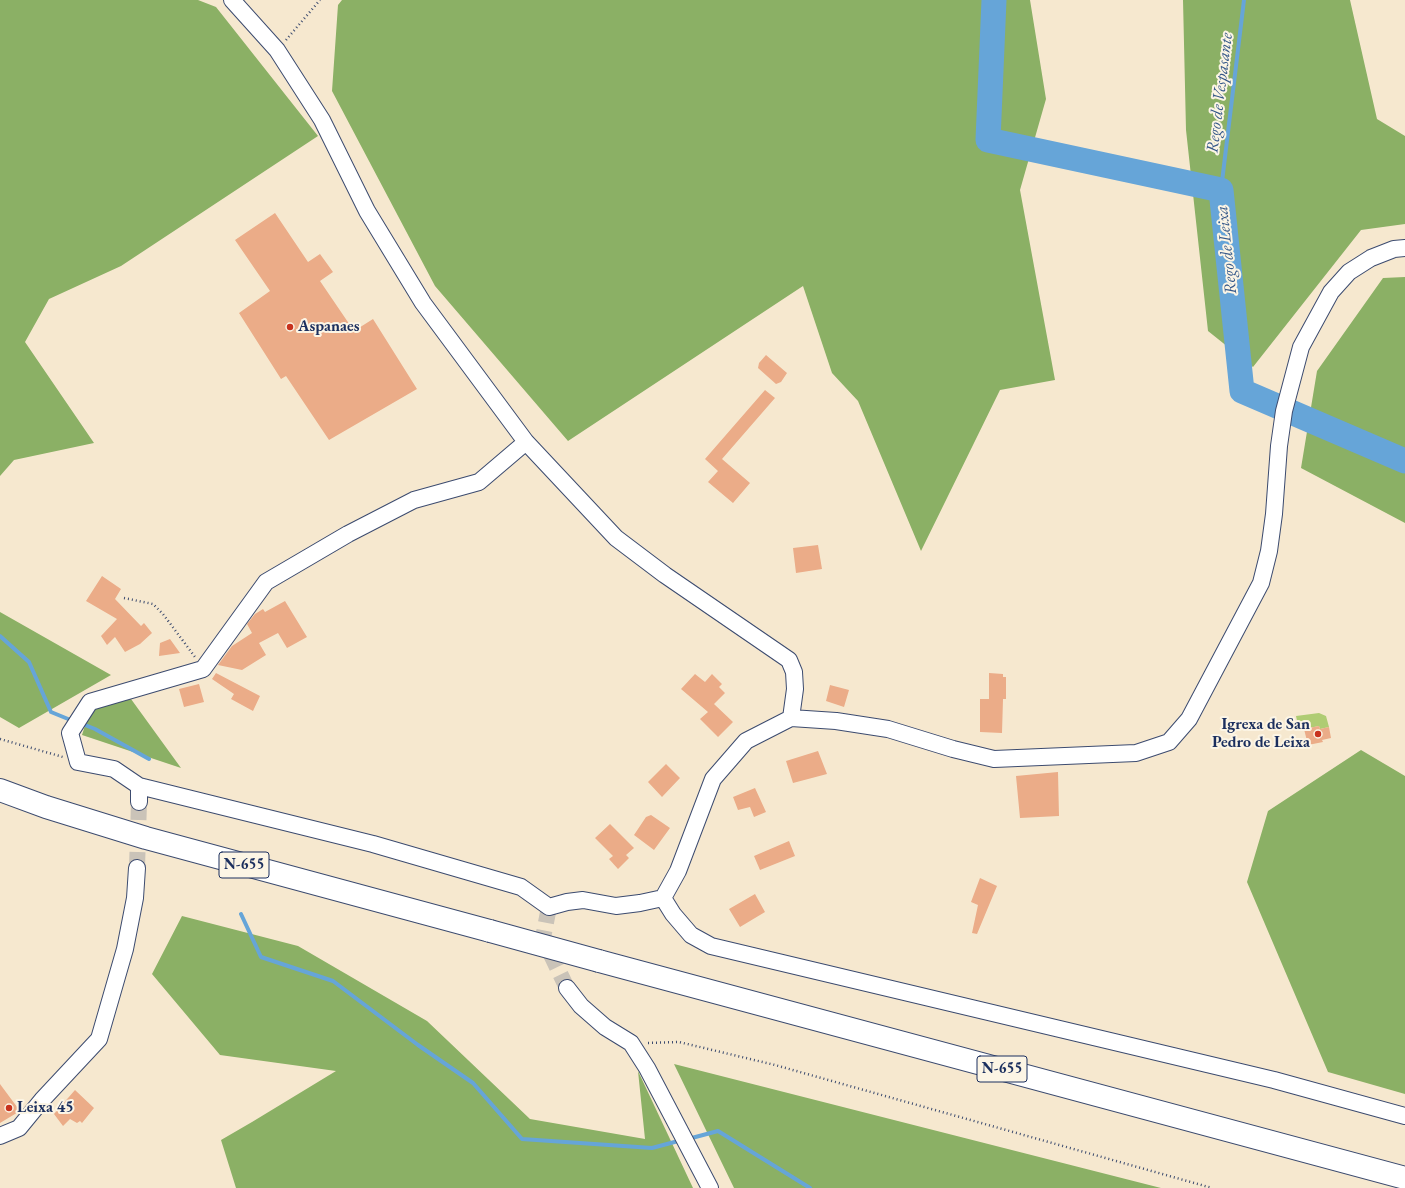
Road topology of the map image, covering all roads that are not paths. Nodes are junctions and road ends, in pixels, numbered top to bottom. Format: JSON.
{"nodes":[{"id":1,"x":232,"y":0,"type":"edge"},
{"id":2,"x":1405,"y":248,"type":"edge"},
{"id":3,"x":526,"y":442,"type":"junction"},
{"id":4,"x":790,"y":718,"type":"junction"},
{"id":5,"x":139,"y":786,"type":"junction"},
{"id":6,"x":0,"y":790,"type":"edge"},
{"id":7,"x":139,"y":802,"type":"tunnel mouth"},
{"id":8,"x":137,"y":868,"type":"tunnel mouth"},
{"id":9,"x":663,"y":898,"type":"junction"},
{"id":10,"x":567,"y":988,"type":"tunnel mouth"},
{"id":11,"x":1405,"y":1116,"type":"edge"},
{"id":12,"x":0,"y":1136,"type":"edge"},
{"id":13,"x":1405,"y":1178,"type":"edge"},
{"id":14,"x":710,"y":1188,"type":"edge"}],
"edges":[{"from":1,"to":3,"type":"street"},
{"from":2,"to":4,"type":"street"},
{"from":3,"to":4,"type":"street"},
{"from":3,"to":5,"type":"street"},
{"from":4,"to":9,"type":"street"},
{"from":5,"to":7,"type":"street"},
{"from":5,"to":9,"type":"street"},
{"from":6,"to":13,"type":"highway","number":"N-655","bridge":true},
{"from":8,"to":12,"type":"street"},
{"from":9,"to":11,"type":"street"},
{"from":10,"to":14,"type":"street"}]}
